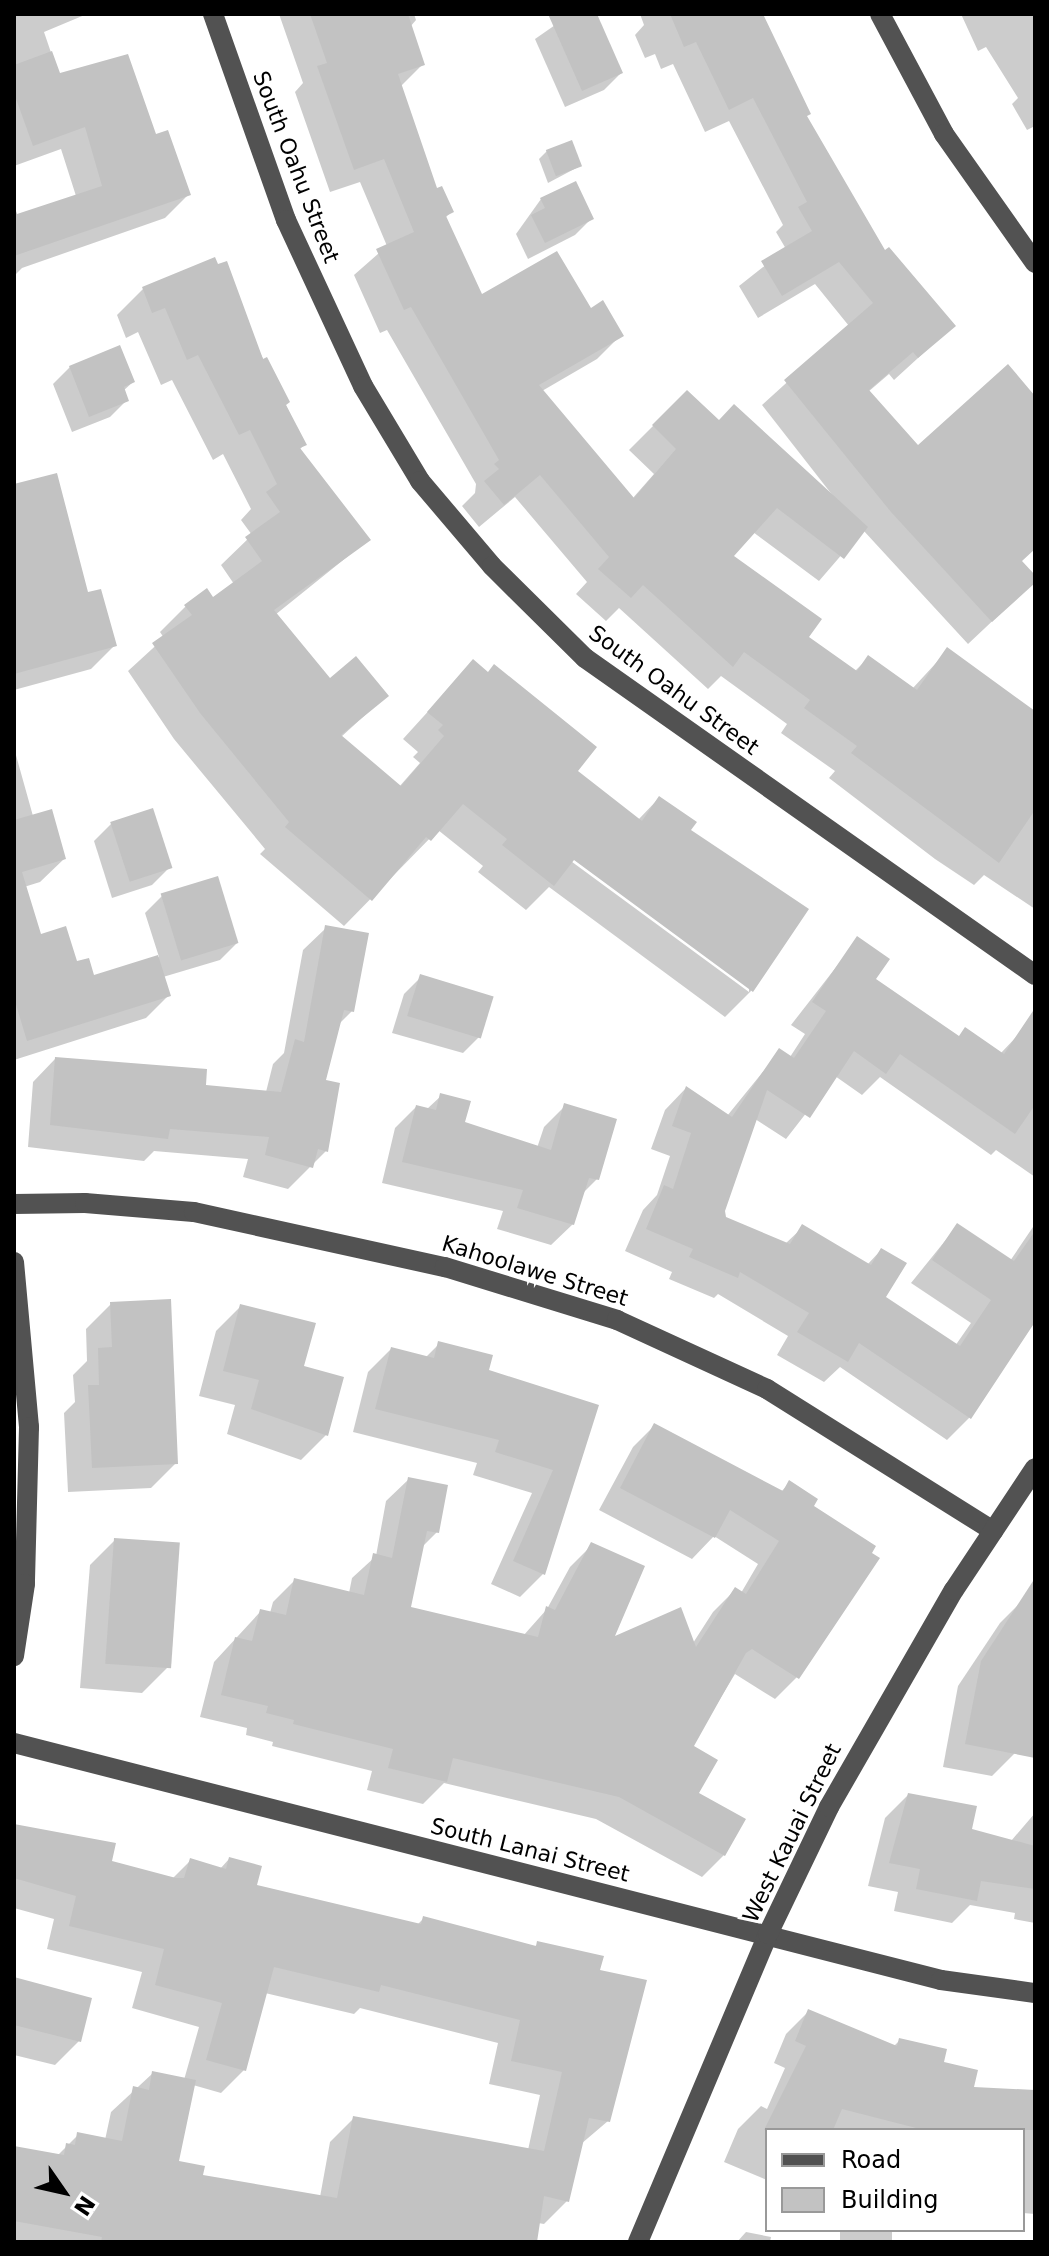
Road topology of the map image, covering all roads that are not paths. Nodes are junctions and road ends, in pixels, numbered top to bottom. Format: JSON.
{"nodes":[{"id":1,"x":213,"y":14,"type":"edge"},
{"id":2,"x":880,"y":14,"type":"edge"},
{"id":3,"x":1035,"y":263,"type":"edge"},
{"id":4,"x":1035,"y":975,"type":"edge"},
{"id":5,"x":14,"y":1204,"type":"edge"},
{"id":6,"x":14,"y":1262,"type":"edge"},
{"id":7,"x":1035,"y":1468,"type":"edge"},
{"id":8,"x":993,"y":1531,"type":"junction"},
{"id":9,"x":14,"y":1656,"type":"edge"},
{"id":10,"x":14,"y":1743,"type":"edge"},
{"id":11,"x":768,"y":1934,"type":"junction"},
{"id":12,"x":1035,"y":1993,"type":"edge"},
{"id":13,"x":638,"y":2242,"type":"edge"}],
"edges":[{"from":1,"to":4,"type":"street","name":"South Oahu Street"},
{"from":2,"to":3,"type":"street"},
{"from":5,"to":8,"type":"street","name":"Kahoolawe Street"},
{"from":6,"to":9,"type":"street"},
{"from":7,"to":8,"type":"street","name":"West Kauai Street"},
{"from":8,"to":11,"type":"street","name":"West Kauai Street"},
{"from":10,"to":11,"type":"street","name":"South Lanai Street"},
{"from":11,"to":12,"type":"street","name":"South Lanai Street"},
{"from":11,"to":13,"type":"street","name":"West Kauai Street"}]}
